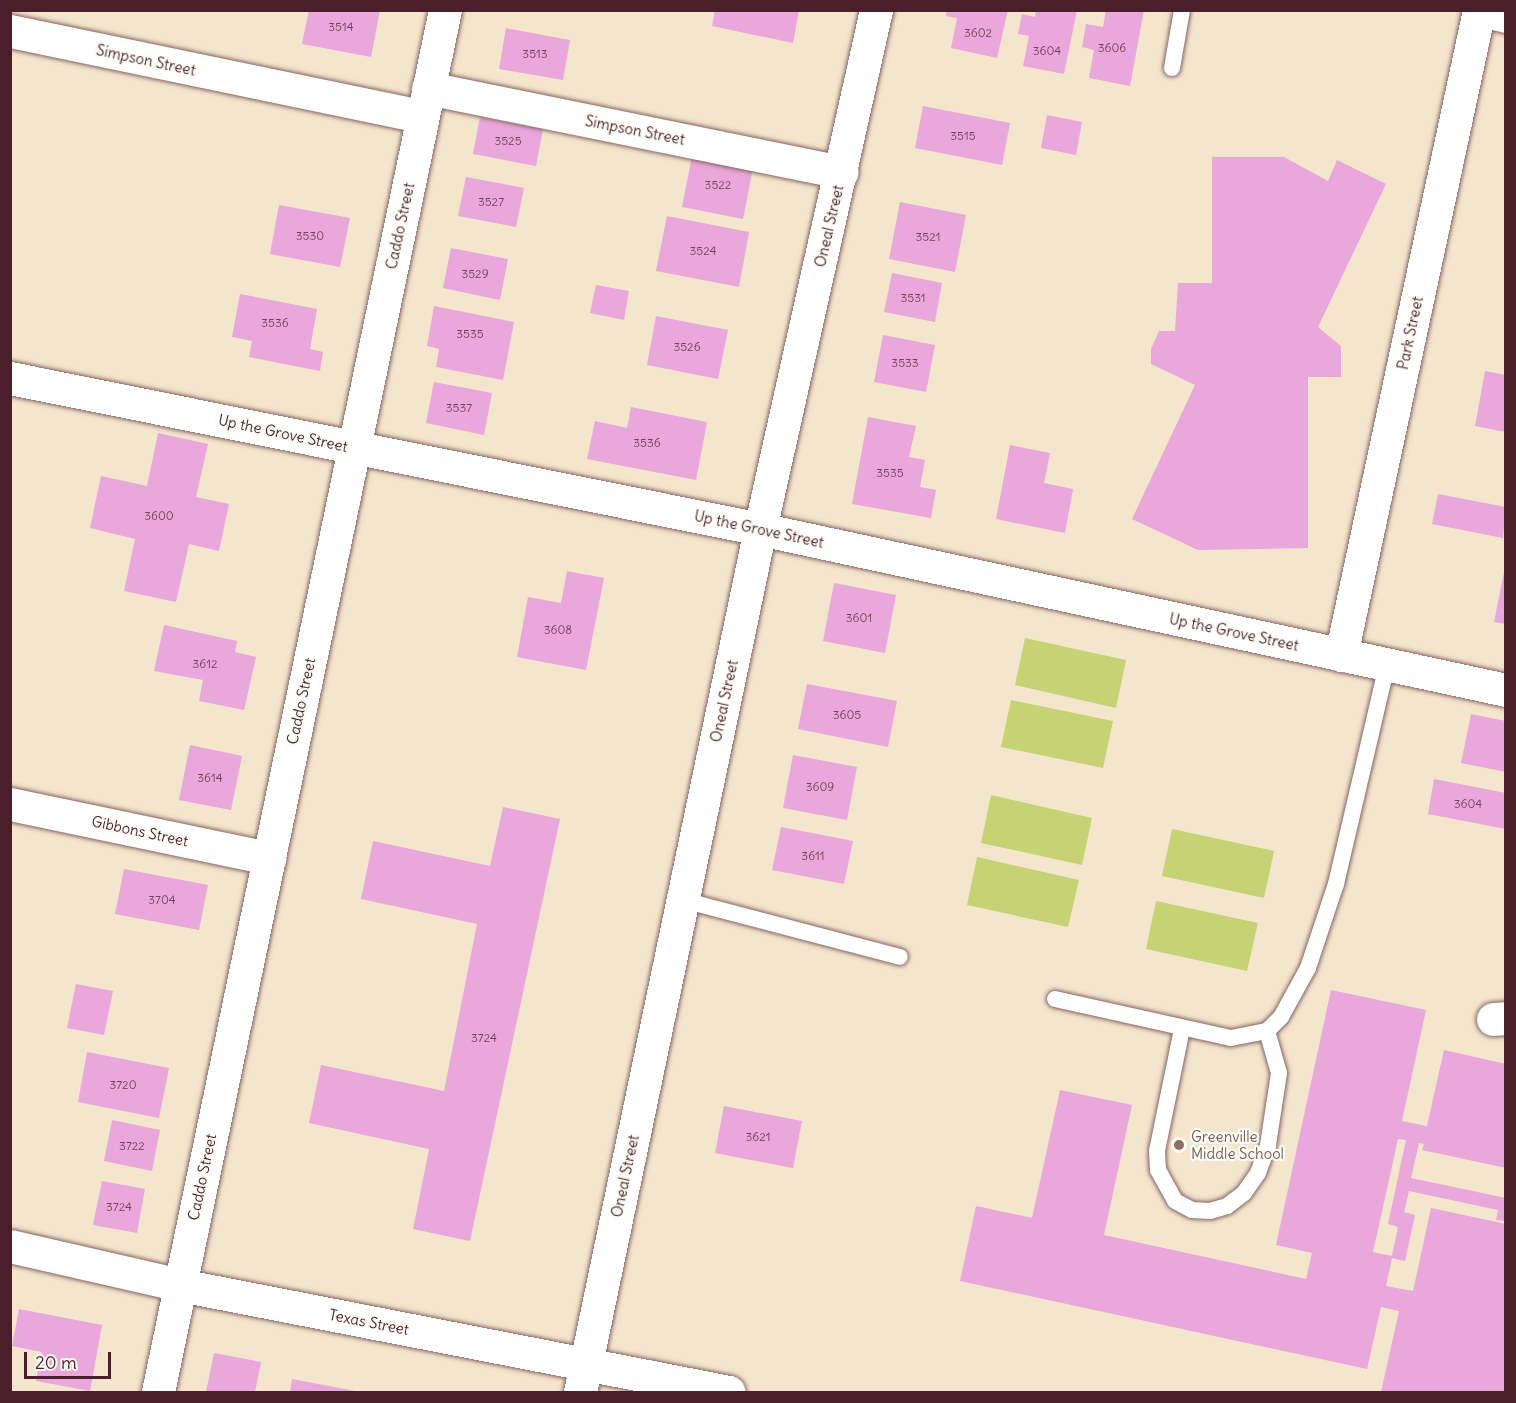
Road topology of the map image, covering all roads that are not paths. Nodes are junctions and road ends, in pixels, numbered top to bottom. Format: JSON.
{"nodes":[{"id":1,"x":444,"y":10,"type":"edge"},
{"id":2,"x":876,"y":10,"type":"edge"},
{"id":3,"x":1182,"y":10,"type":"edge"},
{"id":4,"x":1480,"y":10,"type":"edge"},
{"id":5,"x":1506,"y":16,"type":"edge"},
{"id":6,"x":10,"y":31,"type":"edge"},
{"id":7,"x":1172,"y":68,"type":"dead end"},
{"id":8,"x":425,"y":102,"type":"junction"},
{"id":9,"x":842,"y":172,"type":"junction"},
{"id":10,"x":10,"y":378,"type":"edge"},
{"id":11,"x":354,"y":448,"type":"junction"},
{"id":12,"x":760,"y":529,"type":"junction"},
{"id":13,"x":1341,"y":655,"type":"junction"},
{"id":14,"x":1388,"y":664,"type":"junction"},
{"id":15,"x":1506,"y":690,"type":"edge"},
{"id":16,"x":10,"y":804,"type":"edge"},
{"id":17,"x":269,"y":858,"type":"junction"},
{"id":18,"x":683,"y":900,"type":"junction"},
{"id":19,"x":900,"y":957,"type":"dead end"},
{"id":20,"x":1055,"y":999,"type":"dead end"},
{"id":21,"x":1182,"y":1029,"type":"junction"},
{"id":22,"x":1267,"y":1031,"type":"junction"},
{"id":23,"x":10,"y":1246,"type":"edge"},
{"id":24,"x":180,"y":1285,"type":"junction"},
{"id":25,"x":583,"y":1379,"type":"edge"},
{"id":26,"x":158,"y":1392,"type":"edge"},
{"id":27,"x":729,"y":1392,"type":"edge"}],
"edges":[{"from":1,"to":8,"type":"street","name":"Caddo Street"},
{"from":2,"to":9,"type":"street","name":"Oneal Street"},
{"from":3,"to":7,"type":"lane"},
{"from":4,"to":5,"type":"street"},
{"from":4,"to":13,"type":"street","name":"Park Street"},
{"from":6,"to":8,"type":"street","name":"Simpson Street"},
{"from":8,"to":9,"type":"street","name":"Simpson Street"},
{"from":8,"to":11,"type":"street","name":"Caddo Street"},
{"from":9,"to":12,"type":"street","name":"Oneal Street"},
{"from":10,"to":11,"type":"street","name":"Up the Grove Street"},
{"from":11,"to":12,"type":"street","name":"Up the Grove Street"},
{"from":11,"to":17,"type":"street","name":"Caddo Street"},
{"from":12,"to":13,"type":"street","name":"Up the Grove Street"},
{"from":12,"to":18,"type":"street","name":"Oneal Street"},
{"from":13,"to":14,"type":"street","name":"Up the Grove Street"},
{"from":14,"to":15,"type":"street","name":"Up the Grove Street"},
{"from":14,"to":22,"type":"lane"},
{"from":16,"to":17,"type":"street","name":"Gibbons Street"},
{"from":17,"to":24,"type":"street","name":"Caddo Street"},
{"from":18,"to":19,"type":"lane"},
{"from":18,"to":25,"type":"street","name":"Oneal Street"},
{"from":20,"to":21,"type":"lane"},
{"from":21,"to":22,"type":"lane"},
{"from":21,"to":22,"type":"lane"},
{"from":23,"to":24,"type":"street","name":"Texas Street"},
{"from":24,"to":25,"type":"street","name":"Texas Street"},
{"from":24,"to":26,"type":"street","name":"Caddo Street"},
{"from":25,"to":27,"type":"street","name":"Texas Street"}]}
